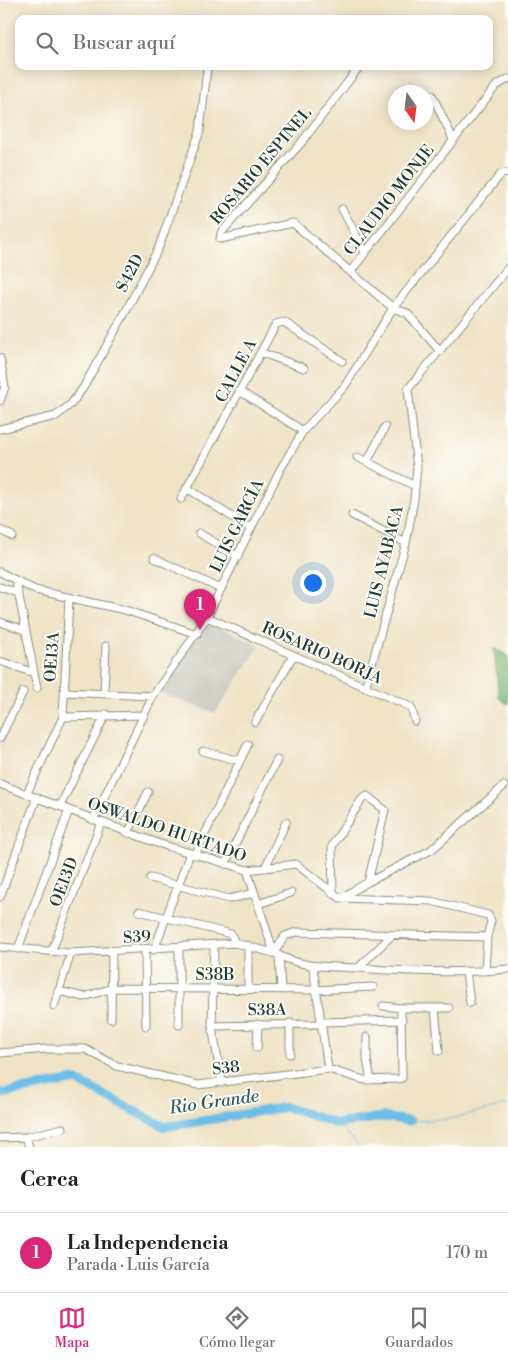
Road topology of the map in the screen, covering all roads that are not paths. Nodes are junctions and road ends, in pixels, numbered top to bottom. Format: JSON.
{"nodes":[{"id":1,"x":207,"y":70,"type":"edge"},
{"id":2,"x":357,"y":70,"type":"edge"},
{"id":3,"x":508,"y":79,"type":"edge"},
{"id":4,"x":433,"y":97,"type":"edge"},
{"id":5,"x":453,"y":139,"type":"junction"},
{"id":6,"x":504,"y":174,"type":"edge"},
{"id":7,"x":342,"y":209,"type":"dead end"},
{"id":8,"x":365,"y":252,"type":"junction"},
{"id":9,"x":508,"y":268,"type":"edge"},
{"id":10,"x":351,"y":271,"type":"junction"},
{"id":11,"x":393,"y":308,"type":"junction"},
{"id":12,"x":439,"y":350,"type":"junction"},
{"id":13,"x":262,"y":353,"type":"junction"},
{"id":14,"x":0,"y":358,"type":"edge"},
{"id":15,"x":342,"y":361,"type":"dead end"},
{"id":16,"x":304,"y":368,"type":"dead end"},
{"id":17,"x":241,"y":392,"type":"junction"},
{"id":18,"x":0,"y":401,"type":"edge"},
{"id":19,"x":385,"y":427,"type":"dead end"},
{"id":20,"x":0,"y":429,"type":"edge"},
{"id":21,"x":303,"y":431,"type":"junction"},
{"id":22,"x":356,"y":457,"type":"dead end"},
{"id":23,"x":367,"y":462,"type":"junction"},
{"id":24,"x":415,"y":486,"type":"junction"},
{"id":25,"x":187,"y":488,"type":"junction"},
{"id":26,"x":181,"y":498,"type":"dead end"},
{"id":27,"x":352,"y":515,"type":"dead end"},
{"id":28,"x":252,"y":529,"type":"junction"},
{"id":29,"x":0,"y":530,"type":"edge"},
{"id":30,"x":199,"y":533,"type":"dead end"},
{"id":31,"x":12,"y":536,"type":"dead end"},
{"id":32,"x":406,"y":543,"type":"junction"},
{"id":33,"x":238,"y":557,"type":"junction"},
{"id":34,"x":154,"y":558,"type":"dead end"},
{"id":35,"x":0,"y":572,"type":"edge"},
{"id":36,"x":16,"y":581,"type":"junction"},
{"id":37,"x":0,"y":587,"type":"edge"},
{"id":38,"x":221,"y":589,"type":"junction"},
{"id":39,"x":18,"y":593,"type":"junction"},
{"id":40,"x":69,"y":599,"type":"junction"},
{"id":41,"x":207,"y":617,"type":"junction"},
{"id":42,"x":0,"y":622,"type":"edge"},
{"id":43,"x":26,"y":630,"type":"junction"},
{"id":44,"x":197,"y":634,"type":"junction"},
{"id":45,"x":106,"y":646,"type":"dead end"},
{"id":46,"x":293,"y":656,"type":"junction"},
{"id":47,"x":0,"y":661,"type":"edge"},
{"id":48,"x":34,"y":673,"type":"junction"},
{"id":49,"x":37,"y":688,"type":"dead end"},
{"id":50,"x":365,"y":688,"type":"junction"},
{"id":51,"x":23,"y":692,"type":"dead end"},
{"id":52,"x":64,"y":692,"type":"junction"},
{"id":53,"x":104,"y":692,"type":"junction"},
{"id":54,"x":153,"y":696,"type":"junction"},
{"id":55,"x":106,"y":714,"type":"junction"},
{"id":56,"x":144,"y":715,"type":"junction"},
{"id":57,"x":63,"y":716,"type":"junction"},
{"id":58,"x":415,"y":721,"type":"dead end"},
{"id":59,"x":255,"y":722,"type":"dead end"},
{"id":60,"x":0,"y":738,"type":"edge"},
{"id":61,"x":248,"y":744,"type":"dead end"},
{"id":62,"x":203,"y":751,"type":"dead end"},
{"id":63,"x":277,"y":760,"type":"dead end"},
{"id":64,"x":240,"y":761,"type":"junction"},
{"id":65,"x":0,"y":784,"type":"edge"},
{"id":66,"x":504,"y":786,"type":"dead end"},
{"id":67,"x":148,"y":792,"type":"dead end"},
{"id":68,"x":27,"y":793,"type":"junction"},
{"id":69,"x":37,"y":797,"type":"junction"},
{"id":70,"x":60,"y":806,"type":"junction"},
{"id":71,"x":69,"y":810,"type":"junction"},
{"id":72,"x":93,"y":820,"type":"junction"},
{"id":73,"x":286,"y":822,"type":"dead end"},
{"id":74,"x":101,"y":823,"type":"junction"},
{"id":75,"x":128,"y":833,"type":"junction"},
{"id":76,"x":192,"y":854,"type":"junction"},
{"id":77,"x":225,"y":864,"type":"junction"},
{"id":78,"x":265,"y":868,"type":"junction"},
{"id":79,"x":247,"y":870,"type":"junction"},
{"id":80,"x":150,"y":878,"type":"dead end"},
{"id":81,"x":368,"y":882,"type":"junction"},
{"id":82,"x":178,"y":885,"type":"junction"},
{"id":83,"x":255,"y":893,"type":"junction"},
{"id":84,"x":291,"y":893,"type":"dead end"},
{"id":85,"x":337,"y":896,"type":"junction"},
{"id":86,"x":0,"y":897,"type":"edge"},
{"id":87,"x":258,"y":904,"type":"junction"},
{"id":88,"x":138,"y":911,"type":"dead end"},
{"id":89,"x":166,"y":918,"type":"junction"},
{"id":90,"x":392,"y":934,"type":"junction"},
{"id":91,"x":487,"y":936,"type":"junction"},
{"id":92,"x":235,"y":943,"type":"junction"},
{"id":93,"x":214,"y":945,"type":"junction"},
{"id":94,"x":248,"y":945,"type":"junction"},
{"id":95,"x":0,"y":947,"type":"edge"},
{"id":96,"x":179,"y":947,"type":"junction"},
{"id":97,"x":18,"y":949,"type":"junction"},
{"id":98,"x":52,"y":950,"type":"junction"},
{"id":99,"x":145,"y":950,"type":"junction"},
{"id":100,"x":154,"y":950,"type":"junction"},
{"id":101,"x":112,"y":952,"type":"junction"},
{"id":102,"x":71,"y":953,"type":"junction"},
{"id":103,"x":277,"y":955,"type":"junction"},
{"id":104,"x":313,"y":967,"type":"junction"},
{"id":105,"x":358,"y":968,"type":"junction"},
{"id":106,"x":508,"y":969,"type":"edge"},
{"id":107,"x":485,"y":971,"type":"junction"},
{"id":108,"x":466,"y":972,"type":"junction"},
{"id":109,"x":373,"y":987,"type":"dead end"},
{"id":110,"x":113,"y":988,"type":"junction"},
{"id":111,"x":146,"y":988,"type":"junction"},
{"id":112,"x":180,"y":988,"type":"junction"},
{"id":113,"x":248,"y":988,"type":"junction"},
{"id":114,"x":281,"y":988,"type":"junction"},
{"id":115,"x":212,"y":989,"type":"junction"},
{"id":116,"x":58,"y":990,"type":"junction"},
{"id":117,"x":315,"y":990,"type":"junction"},
{"id":118,"x":470,"y":1003,"type":"dead end"},
{"id":119,"x":54,"y":1006,"type":"dead end"},
{"id":120,"x":383,"y":1006,"type":"dead end"},
{"id":121,"x":401,"y":1008,"type":"junction"},
{"id":122,"x":435,"y":1008,"type":"junction"},
{"id":123,"x":449,"y":1008,"type":"dead end"},
{"id":124,"x":111,"y":1019,"type":"dead end"},
{"id":125,"x":402,"y":1020,"type":"junction"},
{"id":126,"x":321,"y":1022,"type":"junction"},
{"id":127,"x":290,"y":1023,"type":"junction"},
{"id":128,"x":258,"y":1024,"type":"junction"},
{"id":129,"x":179,"y":1025,"type":"dead end"},
{"id":130,"x":146,"y":1026,"type":"dead end"},
{"id":131,"x":212,"y":1026,"type":"junction"},
{"id":132,"x":367,"y":1037,"type":"dead end"},
{"id":133,"x":257,"y":1048,"type":"dead end"},
{"id":134,"x":439,"y":1051,"type":"dead end"},
{"id":135,"x":0,"y":1053,"type":"edge"},
{"id":136,"x":290,"y":1054,"type":"dead end"},
{"id":137,"x":328,"y":1069,"type":"junction"},
{"id":138,"x":370,"y":1080,"type":"junction"},
{"id":139,"x":222,"y":1083,"type":"junction"},
{"id":140,"x":63,"y":1128,"type":"dead end"},
{"id":141,"x":26,"y":1136,"type":"junction"},
{"id":142,"x":0,"y":1138,"type":"edge"},
{"id":143,"x":28,"y":1147,"type":"edge"}],
"edges":[{"from":1,"to":20,"type":"street","name":"S42D"},
{"from":2,"to":10,"type":"street","name":"ROSARIO ESPINEL"},
{"from":3,"to":5,"type":"street","name":"CLAUDIO MONJE"},
{"from":4,"to":5,"type":"street"},
{"from":5,"to":8,"type":"street","name":"CLAUDIO MONJE"},
{"from":6,"to":11,"type":"street","name":"LUIS GARCÍA"},
{"from":7,"to":8,"type":"street"},
{"from":8,"to":10,"type":"street","name":"CLAUDIO MONJE"},
{"from":9,"to":12,"type":"street","name":"LUIS AYABACA"},
{"from":10,"to":11,"type":"street","name":"ROSARIO ESPINEL"},
{"from":11,"to":12,"type":"street"},
{"from":11,"to":21,"type":"street","name":"LUIS GARCÍA"},
{"from":12,"to":24,"type":"street","name":"LUIS AYABACA"},
{"from":13,"to":15,"type":"street","name":"CALLE A"},
{"from":13,"to":16,"type":"street"},
{"from":13,"to":17,"type":"street","name":"CALLE A"},
{"from":14,"to":18,"type":"street"},
{"from":17,"to":21,"type":"street"},
{"from":17,"to":25,"type":"street","name":"CALLE A"},
{"from":19,"to":23,"type":"street"},
{"from":21,"to":28,"type":"street","name":"LUIS GARCÍA"},
{"from":22,"to":23,"type":"street"},
{"from":23,"to":24,"type":"street"},
{"from":24,"to":32,"type":"street","name":"LUIS AYABACA"},
{"from":25,"to":26,"type":"street","name":"CALLE A"},
{"from":25,"to":28,"type":"street"},
{"from":27,"to":32,"type":"street"},
{"from":28,"to":33,"type":"street","name":"LUIS GARCÍA"},
{"from":29,"to":31,"type":"street"},
{"from":30,"to":33,"type":"street"},
{"from":32,"to":50,"type":"street","name":"LUIS AYABACA"},
{"from":33,"to":38,"type":"street","name":"LUIS GARCÍA"},
{"from":34,"to":38,"type":"street"},
{"from":35,"to":36,"type":"street"},
{"from":36,"to":39,"type":"street"},
{"from":36,"to":40,"type":"street"},
{"from":37,"to":39,"type":"street"},
{"from":38,"to":41,"type":"street","name":"LUIS GARCÍA"},
{"from":39,"to":43,"type":"street"},
{"from":40,"to":44,"type":"street"},
{"from":40,"to":52,"type":"street","name":"OE13A"},
{"from":41,"to":44,"type":"street","name":"LUIS GARCÍA"},
{"from":41,"to":46,"type":"street","name":"ROSARIO BORJA"},
{"from":42,"to":43,"type":"street"},
{"from":43,"to":48,"type":"street"},
{"from":44,"to":54,"type":"street","name":"LUIS GARCÍA"},
{"from":45,"to":53,"type":"street"},
{"from":46,"to":50,"type":"street","name":"ROSARIO BORJA"},
{"from":46,"to":59,"type":"street"},
{"from":47,"to":48,"type":"street"},
{"from":48,"to":49,"type":"street"},
{"from":50,"to":58,"type":"street","name":"ROSARIO BORJA"},
{"from":51,"to":60,"type":"street"},
{"from":52,"to":53,"type":"street"},
{"from":52,"to":57,"type":"street","name":"OE13A"},
{"from":53,"to":54,"type":"street"},
{"from":54,"to":56,"type":"street","name":"LUIS GARCÍA"},
{"from":55,"to":56,"type":"street"},
{"from":55,"to":57,"type":"street"},
{"from":55,"to":70,"type":"street"},
{"from":56,"to":72,"type":"street","name":"LUIS GARCÍA"},
{"from":57,"to":68,"type":"street"},
{"from":61,"to":64,"type":"street"},
{"from":62,"to":64,"type":"street"},
{"from":63,"to":77,"type":"street"},
{"from":64,"to":76,"type":"street"},
{"from":65,"to":68,"type":"street","name":"OSWALDO HURTADO"},
{"from":66,"to":81,"type":"street"},
{"from":67,"to":75,"type":"street"},
{"from":68,"to":69,"type":"street","name":"OSWALDO HURTADO"},
{"from":69,"to":70,"type":"street","name":"OSWALDO HURTADO"},
{"from":69,"to":86,"type":"street"},
{"from":70,"to":71,"type":"street","name":"OSWALDO HURTADO"},
{"from":71,"to":72,"type":"street","name":"OSWALDO HURTADO"},
{"from":71,"to":97,"type":"street"},
{"from":72,"to":74,"type":"street","name":"OSWALDO HURTADO"},
{"from":73,"to":78,"type":"street"},
{"from":74,"to":75,"type":"street","name":"OSWALDO HURTADO"},
{"from":74,"to":98,"type":"street","name":"OE13D"},
{"from":75,"to":76,"type":"street","name":"OSWALDO HURTADO"},
{"from":76,"to":77,"type":"street","name":"OSWALDO HURTADO"},
{"from":76,"to":82,"type":"street"},
{"from":77,"to":79,"type":"street","name":"OSWALDO HURTADO"},
{"from":78,"to":79,"type":"street"},
{"from":78,"to":85,"type":"street"},
{"from":79,"to":83,"type":"street","name":"OSWALDO HURTADO"},
{"from":80,"to":82,"type":"street"},
{"from":81,"to":85,"type":"street"},
{"from":81,"to":85,"type":"street"},
{"from":82,"to":83,"type":"street"},
{"from":82,"to":89,"type":"street"},
{"from":83,"to":87,"type":"street","name":"OSWALDO HURTADO"},
{"from":84,"to":87,"type":"street"},
{"from":85,"to":91,"type":"street"},
{"from":87,"to":103,"type":"street","name":"OSWALDO HURTADO"},
{"from":88,"to":89,"type":"street"},
{"from":89,"to":92,"type":"street"},
{"from":89,"to":100,"type":"street"},
{"from":90,"to":91,"type":"street"},
{"from":90,"to":103,"type":"street"},
{"from":90,"to":105,"type":"street"},
{"from":91,"to":107,"type":"street"},
{"from":92,"to":93,"type":"street","name":"S39"},
{"from":92,"to":94,"type":"street","name":"S39"},
{"from":93,"to":96,"type":"street","name":"S39"},
{"from":93,"to":115,"type":"street"},
{"from":94,"to":103,"type":"street","name":"S39"},
{"from":94,"to":113,"type":"street"},
{"from":95,"to":97,"type":"street","name":"S39"},
{"from":96,"to":100,"type":"street","name":"S39"},
{"from":96,"to":112,"type":"street"},
{"from":97,"to":98,"type":"street","name":"S39"},
{"from":98,"to":102,"type":"street","name":"S39"},
{"from":99,"to":100,"type":"street","name":"S39"},
{"from":99,"to":101,"type":"street","name":"S39"},
{"from":99,"to":111,"type":"street"},
{"from":101,"to":102,"type":"street","name":"S39"},
{"from":101,"to":110,"type":"street"},
{"from":102,"to":116,"type":"street"},
{"from":103,"to":104,"type":"street"},
{"from":103,"to":114,"type":"street","name":"OSWALDO HURTADO"},
{"from":104,"to":105,"type":"street"},
{"from":104,"to":117,"type":"street"},
{"from":105,"to":108,"type":"street"},
{"from":106,"to":107,"type":"street"},
{"from":107,"to":108,"type":"street"},
{"from":108,"to":118,"type":"street"},
{"from":109,"to":117,"type":"street","name":"S38B"},
{"from":110,"to":111,"type":"street","name":"S38B"},
{"from":110,"to":116,"type":"street","name":"S38B"},
{"from":110,"to":124,"type":"street"},
{"from":111,"to":112,"type":"street","name":"S38B"},
{"from":111,"to":130,"type":"street"},
{"from":112,"to":115,"type":"street","name":"S38B"},
{"from":112,"to":129,"type":"street"},
{"from":113,"to":114,"type":"street","name":"S38B"},
{"from":113,"to":115,"type":"street","name":"S38B"},
{"from":114,"to":117,"type":"street","name":"S38B"},
{"from":115,"to":131,"type":"street"},
{"from":116,"to":119,"type":"street"},
{"from":117,"to":126,"type":"street"},
{"from":120,"to":121,"type":"street"},
{"from":121,"to":122,"type":"street"},
{"from":121,"to":125,"type":"street","name":"S38"},
{"from":122,"to":123,"type":"street"},
{"from":122,"to":134,"type":"street"},
{"from":125,"to":126,"type":"street"},
{"from":125,"to":138,"type":"street","name":"S38"},
{"from":126,"to":127,"type":"street","name":"S38A"},
{"from":126,"to":137,"type":"street"},
{"from":127,"to":128,"type":"street","name":"S38A"},
{"from":127,"to":136,"type":"street"},
{"from":128,"to":131,"type":"street","name":"S38A"},
{"from":128,"to":133,"type":"street"},
{"from":131,"to":139,"type":"street"},
{"from":132,"to":138,"type":"street"},
{"from":135,"to":139,"type":"street","name":"S38"},
{"from":137,"to":138,"type":"street","name":"S38"},
{"from":137,"to":139,"type":"street","name":"S38"},
{"from":140,"to":141,"type":"street"},
{"from":141,"to":142,"type":"street"},
{"from":141,"to":143,"type":"street"}]}
